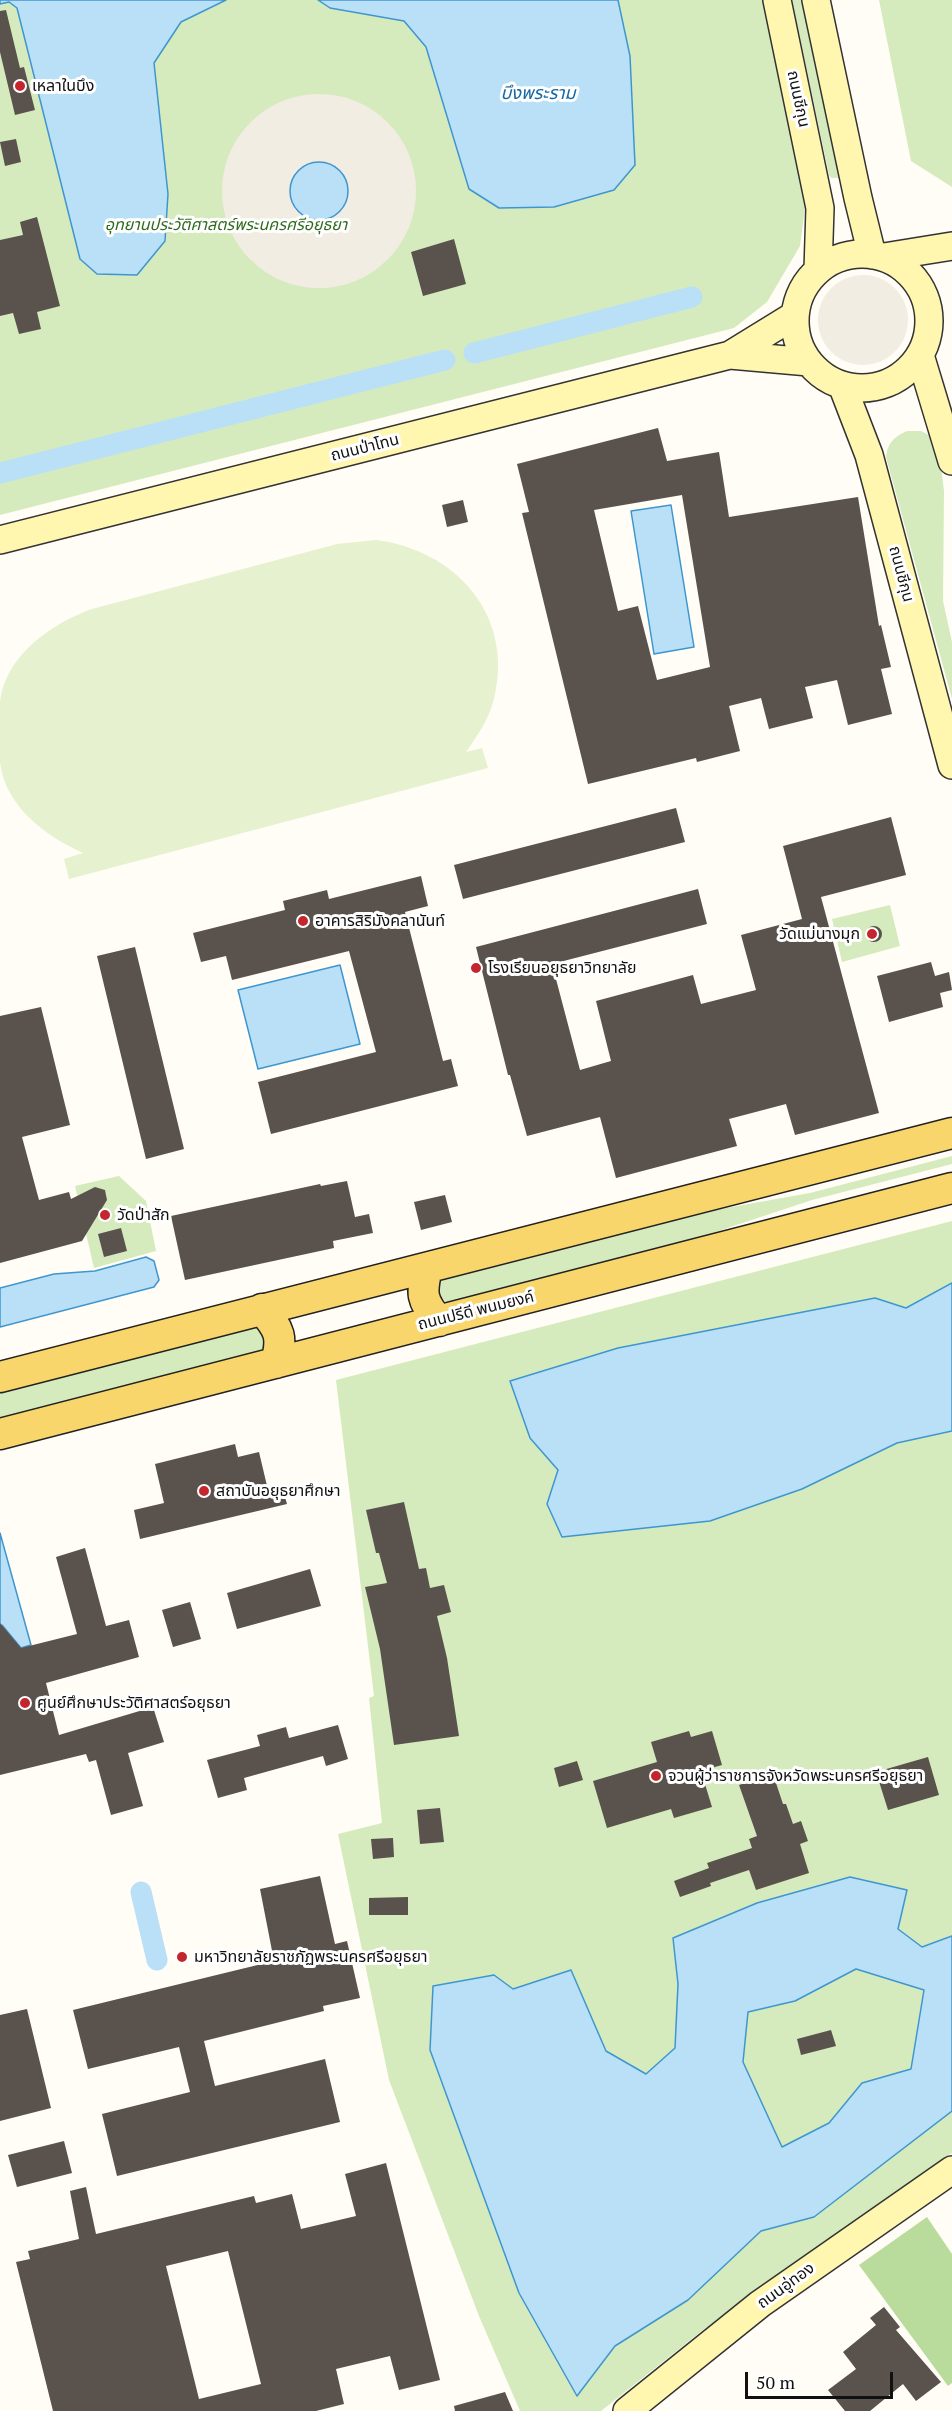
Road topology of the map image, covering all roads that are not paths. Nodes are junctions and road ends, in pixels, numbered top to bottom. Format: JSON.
{"nodes":[{"id":1,"x":777,"y":0,"type":"edge"},
{"id":2,"x":816,"y":0,"type":"edge"},
{"id":3,"x":952,"y":246,"type":"edge"},
{"id":4,"x":878,"y":256,"type":"junction"},
{"id":5,"x":818,"y":270,"type":"junction"},
{"id":6,"x":795,"y":315,"type":"junction"},
{"id":7,"x":934,"y":336,"type":"edge"},
{"id":8,"x":730,"y":355,"type":"junction"},
{"id":9,"x":809,"y":362,"type":"junction"},
{"id":10,"x":842,"y":385,"type":"junction"},
{"id":11,"x":952,"y":461,"type":"edge"},
{"id":12,"x":0,"y":540,"type":"edge"},
{"id":13,"x":952,"y":765,"type":"edge"},
{"id":14,"x":952,"y":1132,"type":"edge"},
{"id":15,"x":952,"y":1188,"type":"edge"},
{"id":16,"x":427,"y":1268,"type":"junction"},
{"id":17,"x":262,"y":1310,"type":"junction"},
{"id":18,"x":439,"y":1321,"type":"junction"},
{"id":19,"x":276,"y":1363,"type":"junction"},
{"id":20,"x":0,"y":1377,"type":"edge"},
{"id":21,"x":0,"y":1434,"type":"edge"},
{"id":22,"x":952,"y":2170,"type":"edge"},
{"id":23,"x":627,"y":2411,"type":"edge"}],
"edges":[{"from":1,"to":5,"type":"main road","name":"ถนนชีกุน"},
{"from":2,"to":4,"type":"main road"},
{"from":3,"to":4,"type":"main road"},
{"from":4,"to":5,"type":"main road"},
{"from":4,"to":7,"type":"main road"},
{"from":5,"to":6,"type":"main road"},
{"from":6,"to":8,"type":"main road","name":"ถนนป่าโทน"},
{"from":6,"to":9,"type":"main road"},
{"from":7,"to":10,"type":"main road"},
{"from":7,"to":11,"type":"main road"},
{"from":8,"to":9,"type":"main road","name":"ถนนป่าโทน"},
{"from":8,"to":12,"type":"main road","name":"ถนนป่าโทน"},
{"from":9,"to":10,"type":"main road"},
{"from":10,"to":13,"type":"main road","name":"ถนนชีกุน"},
{"from":14,"to":16,"type":"main road"},
{"from":15,"to":18,"type":"main road","name":"ถนนปรีดี พนมยงค์"},
{"from":16,"to":17,"type":"main road"},
{"from":16,"to":18,"type":"main road"},
{"from":17,"to":19,"type":"main road"},
{"from":17,"to":20,"type":"main road"},
{"from":18,"to":19,"type":"main road","name":"ถนนปรีดี พนมยงค์"},
{"from":19,"to":21,"type":"main road","name":"ถนนปรีดี พนมยงค์"},
{"from":22,"to":23,"type":"main road","name":"ถนนอู่ทอง"}]}
